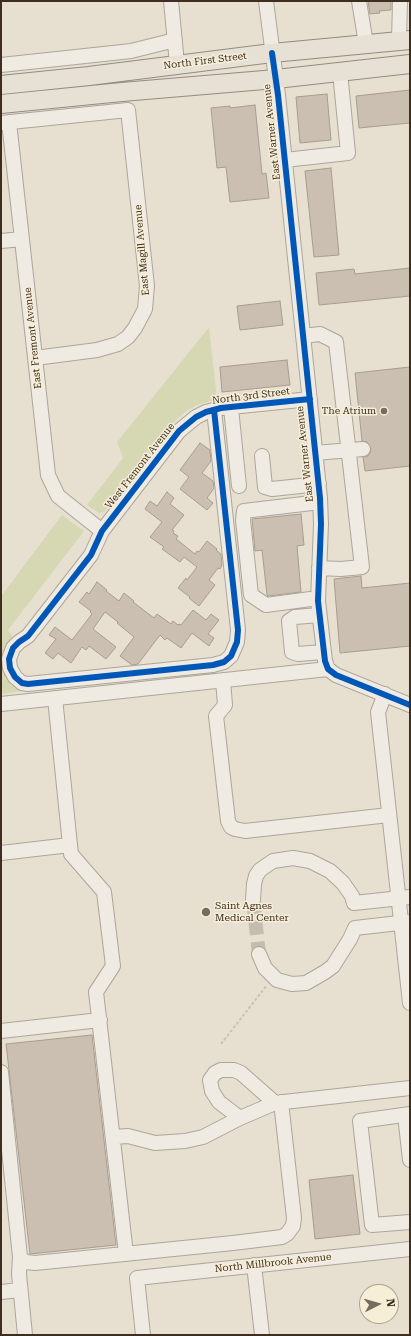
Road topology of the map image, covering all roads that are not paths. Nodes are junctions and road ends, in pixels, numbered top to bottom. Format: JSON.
{"nodes":[{"id":1,"x":171,"y":1,"type":"edge"},
{"id":2,"x":266,"y":1,"type":"edge"},
{"id":3,"x":359,"y":1,"type":"edge"},
{"id":4,"x":400,"y":1,"type":"edge"},
{"id":5,"x":175,"y":40,"type":"junction"},
{"id":6,"x":404,"y":41,"type":"edge"},
{"id":7,"x":366,"y":44,"type":"junction"},
{"id":8,"x":272,"y":53,"type":"junction"},
{"id":9,"x":177,"y":64,"type":"junction"},
{"id":10,"x":410,"y":64,"type":"edge"},
{"id":11,"x":1,"y":65,"type":"edge"},
{"id":12,"x":340,"y":72,"type":"junction"},
{"id":13,"x":276,"y":79,"type":"junction"},
{"id":14,"x":1,"y":85,"type":"edge"},
{"id":15,"x":1,"y":104,"type":"edge"},
{"id":16,"x":5,"y":122,"type":"edge"},
{"id":17,"x":285,"y":160,"type":"junction"},
{"id":18,"x":22,"y":239,"type":"junction"},
{"id":19,"x":1,"y":241,"type":"edge"},
{"id":20,"x":303,"y":336,"type":"junction"},
{"id":21,"x":35,"y":358,"type":"junction"},
{"id":22,"x":310,"y":399,"type":"junction"},
{"id":23,"x":231,"y":408,"type":"junction"},
{"id":24,"x":214,"y":410,"type":"junction"},
{"id":25,"x":196,"y":417,"type":"joint"},
{"id":26,"x":363,"y":449,"type":"dead end"},
{"id":27,"x":348,"y":450,"type":"junction"},
{"id":28,"x":315,"y":453,"type":"junction"},
{"id":29,"x":262,"y":456,"type":"dead end"},
{"id":30,"x":319,"y":484,"type":"junction"},
{"id":31,"x":239,"y":486,"type":"dead end"},
{"id":32,"x":320,"y":502,"type":"junction"},
{"id":33,"x":102,"y":531,"type":"junction"},
{"id":34,"x":319,"y":568,"type":"junction"},
{"id":35,"x":318,"y":598,"type":"junction"},
{"id":36,"x":319,"y":615,"type":"junction"},
{"id":37,"x":323,"y":652,"type":"junction"},
{"id":38,"x":328,"y":669,"type":"junction"},
{"id":39,"x":223,"y":680,"type":"junction"},
{"id":40,"x":385,"y":694,"type":"junction"},
{"id":41,"x":55,"y":698,"type":"junction"},
{"id":42,"x":1,"y":704,"type":"edge"},
{"id":43,"x":410,"y":705,"type":"edge"},
{"id":44,"x":389,"y":815,"type":"junction"},
{"id":45,"x":70,"y":845,"type":"junction"},
{"id":46,"x":1,"y":853,"type":"edge"},
{"id":47,"x":404,"y":898,"type":"edge"},
{"id":48,"x":253,"y":900,"type":"tunnel mouth"},
{"id":49,"x":354,"y":903,"type":"junction"},
{"id":50,"x":405,"y":922,"type":"edge"},
{"id":51,"x":355,"y":928,"type":"junction"},
{"id":52,"x":259,"y":954,"type":"tunnel mouth"},
{"id":53,"x":410,"y":1003,"type":"edge"},
{"id":54,"x":100,"y":1020,"type":"junction"},
{"id":55,"x":1,"y":1031,"type":"edge"},
{"id":56,"x":1,"y":1072,"type":"edge"},
{"id":57,"x":410,"y":1088,"type":"edge"},
{"id":58,"x":278,"y":1102,"type":"junction"},
{"id":59,"x":408,"y":1114,"type":"edge"},
{"id":60,"x":240,"y":1118,"type":"junction"},
{"id":61,"x":113,"y":1137,"type":"junction"},
{"id":62,"x":410,"y":1160,"type":"edge"},
{"id":63,"x":410,"y":1222,"type":"edge"},
{"id":64,"x":410,"y":1249,"type":"edge"},
{"id":65,"x":126,"y":1254,"type":"junction"},
{"id":66,"x":20,"y":1257,"type":"junction"},
{"id":67,"x":254,"y":1265,"type":"junction"},
{"id":68,"x":20,"y":1290,"type":"junction"},
{"id":69,"x":1,"y":1292,"type":"edge"},
{"id":70,"x":25,"y":1335,"type":"edge"},
{"id":71,"x":143,"y":1335,"type":"edge"},
{"id":72,"x":262,"y":1335,"type":"edge"}],
"edges":[{"from":1,"to":5,"type":"street"},
{"from":2,"to":8,"type":"street","name":"East Warner Avenue"},
{"from":3,"to":7,"type":"street"},
{"from":4,"to":6,"type":"street"},
{"from":5,"to":9,"type":"street"},
{"from":5,"to":11,"type":"street"},
{"from":6,"to":7,"type":"main road","name":"North First Street"},
{"from":7,"to":8,"type":"main road","name":"North First Street"},
{"from":8,"to":9,"type":"main road","name":"North First Street"},
{"from":8,"to":13,"type":"street","name":"East Warner Avenue"},
{"from":9,"to":14,"type":"main road","name":"North First Street"},
{"from":10,"to":12,"type":"main road"},
{"from":12,"to":13,"type":"main road"},
{"from":12,"to":17,"type":"street"},
{"from":13,"to":15,"type":"main road"},
{"from":13,"to":17,"type":"street","name":"East Warner Avenue"},
{"from":16,"to":18,"type":"street","name":"East Fremont Avenue"},
{"from":16,"to":21,"type":"street","name":"East Magill Avenue"},
{"from":17,"to":20,"type":"street","name":"East Warner Avenue"},
{"from":18,"to":19,"type":"street"},
{"from":18,"to":21,"type":"street","name":"East Fremont Avenue"},
{"from":20,"to":22,"type":"street","name":"East Warner Avenue"},
{"from":20,"to":27,"type":"street"},
{"from":21,"to":33,"type":"street","name":"East Fremont Avenue"},
{"from":22,"to":23,"type":"street","name":"North 3rd Street"},
{"from":22,"to":28,"type":"street","name":"East Warner Avenue"},
{"from":23,"to":24,"type":"street","name":"North 3rd Street"},
{"from":23,"to":31,"type":"street"},
{"from":24,"to":25,"type":"street","name":"North 3rd Street"},
{"from":24,"to":33,"type":"street","name":"West Fremont Avenue"},
{"from":25,"to":33,"type":"street","name":"West Fremont Avenue"},
{"from":26,"to":27,"type":"street"},
{"from":27,"to":28,"type":"street"},
{"from":27,"to":34,"type":"street"},
{"from":28,"to":30,"type":"street","name":"East Warner Avenue"},
{"from":29,"to":30,"type":"street"},
{"from":30,"to":32,"type":"street","name":"East Warner Avenue"},
{"from":32,"to":34,"type":"street","name":"East Warner Avenue"},
{"from":32,"to":35,"type":"street"},
{"from":34,"to":35,"type":"street","name":"East Warner Avenue"},
{"from":35,"to":36,"type":"street","name":"East Warner Avenue"},
{"from":36,"to":37,"type":"street","name":"East Warner Avenue"},
{"from":36,"to":37,"type":"street"},
{"from":37,"to":38,"type":"street","name":"East Warner Avenue"},
{"from":38,"to":39,"type":"street"},
{"from":38,"to":40,"type":"street"},
{"from":39,"to":41,"type":"street"},
{"from":39,"to":44,"type":"street"},
{"from":40,"to":43,"type":"street"},
{"from":40,"to":44,"type":"street"},
{"from":41,"to":42,"type":"street"},
{"from":41,"to":45,"type":"street"},
{"from":44,"to":47,"type":"street"},
{"from":45,"to":46,"type":"street"},
{"from":45,"to":54,"type":"street"},
{"from":47,"to":49,"type":"street"},
{"from":47,"to":50,"type":"street"},
{"from":48,"to":49,"type":"street"},
{"from":49,"to":51,"type":"street"},
{"from":50,"to":51,"type":"street"},
{"from":50,"to":53,"type":"street"},
{"from":51,"to":52,"type":"street"},
{"from":54,"to":55,"type":"street"},
{"from":54,"to":61,"type":"street"},
{"from":56,"to":66,"type":"street"},
{"from":57,"to":58,"type":"street"},
{"from":58,"to":60,"type":"street"},
{"from":58,"to":60,"type":"street"},
{"from":58,"to":65,"type":"street"},
{"from":59,"to":62,"type":"street"},
{"from":59,"to":63,"type":"street"},
{"from":60,"to":61,"type":"street"},
{"from":61,"to":65,"type":"street"},
{"from":64,"to":67,"type":"street","name":"North Millbrook Avenue"},
{"from":65,"to":66,"type":"street"},
{"from":66,"to":68,"type":"street"},
{"from":67,"to":71,"type":"street","name":"North Millbrook Avenue"},
{"from":67,"to":72,"type":"street"},
{"from":68,"to":69,"type":"street"},
{"from":68,"to":70,"type":"street"}]}
